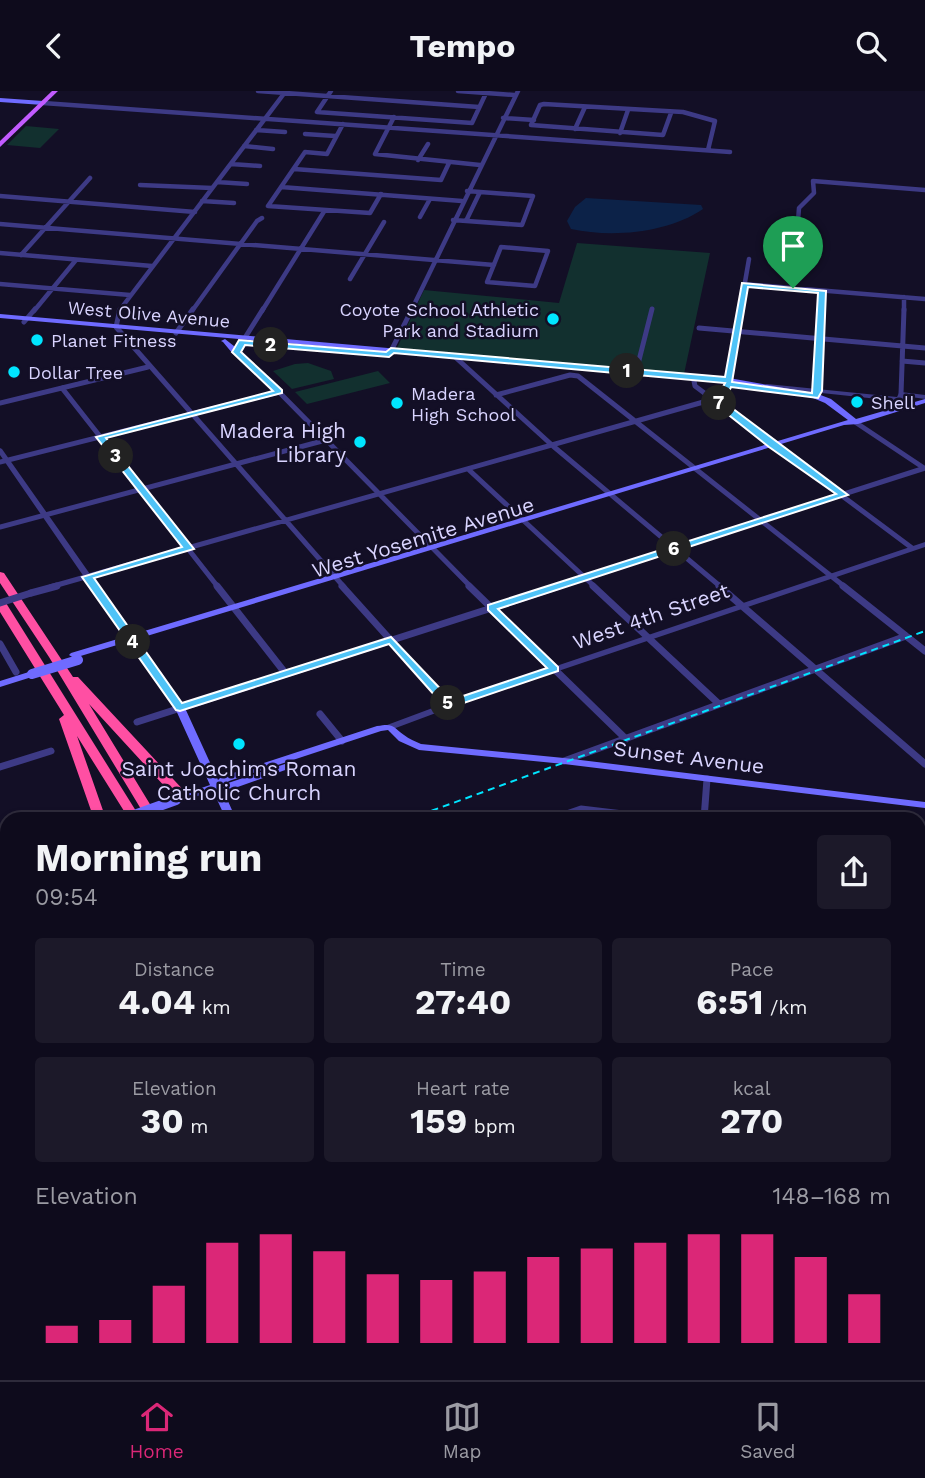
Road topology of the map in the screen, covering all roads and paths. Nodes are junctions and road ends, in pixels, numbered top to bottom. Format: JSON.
{"nodes":[{"id":1,"x":55,"y":91,"type":"edge"},
{"id":2,"x":258,"y":91,"type":"edge"},
{"id":3,"x":331,"y":91,"type":"edge"},
{"id":4,"x":458,"y":91,"type":"edge"},
{"id":5,"x":285,"y":92,"type":"edge"},
{"id":6,"x":486,"y":92,"type":"edge"},
{"id":7,"x":516,"y":92,"type":"edge"},
{"id":8,"x":327,"y":97,"type":"junction"},
{"id":9,"x":0,"y":100,"type":"edge"},
{"id":10,"x":43,"y":103,"type":"junction"},
{"id":11,"x":479,"y":107,"type":"junction"},
{"id":12,"x":584,"y":107,"type":"junction"},
{"id":13,"x":628,"y":110,"type":"junction"},
{"id":14,"x":671,"y":113,"type":"junction"},
{"id":15,"x":394,"y":117,"type":"junction"},
{"id":16,"x":503,"y":118,"type":"junction"},
{"id":17,"x":264,"y":119,"type":"junction"},
{"id":18,"x":534,"y":120,"type":"junction"},
{"id":19,"x":343,"y":124,"type":"junction"},
{"id":20,"x":388,"y":128,"type":"junction"},
{"id":21,"x":575,"y":129,"type":"junction"},
{"id":22,"x":256,"y":130,"type":"junction"},
{"id":23,"x":285,"y":132,"type":"dead end"},
{"id":24,"x":620,"y":133,"type":"junction"},
{"id":25,"x":305,"y":134,"type":"dead end"},
{"id":26,"x":335,"y":136,"type":"junction"},
{"id":27,"x":495,"y":136,"type":"junction"},
{"id":28,"x":428,"y":143,"type":"dead end"},
{"id":29,"x":0,"y":145,"type":"edge"},
{"id":30,"x":244,"y":146,"type":"junction"},
{"id":31,"x":273,"y":149,"type":"dead end"},
{"id":32,"x":708,"y":151,"type":"junction"},
{"id":33,"x":730,"y":152,"type":"dead end"},
{"id":34,"x":418,"y":160,"type":"junction"},
{"id":35,"x":449,"y":163,"type":"junction"},
{"id":36,"x":231,"y":164,"type":"junction"},
{"id":37,"x":480,"y":165,"type":"junction"},
{"id":38,"x":260,"y":166,"type":"dead end"},
{"id":39,"x":294,"y":169,"type":"junction"},
{"id":40,"x":90,"y":178,"type":"dead end"},
{"id":41,"x":217,"y":182,"type":"junction"},
{"id":42,"x":247,"y":184,"type":"dead end"},
{"id":43,"x":139,"y":185,"type":"dead end"},
{"id":44,"x":281,"y":187,"type":"junction"},
{"id":45,"x":212,"y":188,"type":"junction"},
{"id":46,"x":925,"y":190,"type":"edge"},
{"id":47,"x":467,"y":191,"type":"junction"},
{"id":48,"x":480,"y":192,"type":"junction"},
{"id":49,"x":381,"y":194,"type":"junction"},
{"id":50,"x":0,"y":196,"type":"edge"},
{"id":51,"x":430,"y":199,"type":"junction"},
{"id":52,"x":69,"y":201,"type":"junction"},
{"id":53,"x":202,"y":201,"type":"junction"},
{"id":54,"x":462,"y":201,"type":"junction"},
{"id":55,"x":234,"y":203,"type":"dead end"},
{"id":56,"x":325,"y":210,"type":"junction"},
{"id":57,"x":195,"y":212,"type":"junction"},
{"id":58,"x":420,"y":217,"type":"dead end"},
{"id":59,"x":262,"y":218,"type":"dead end"},
{"id":60,"x":453,"y":220,"type":"junction"},
{"id":61,"x":467,"y":221,"type":"junction"},
{"id":62,"x":384,"y":222,"type":"dead end"},
{"id":63,"x":0,"y":224,"type":"edge"},
{"id":64,"x":46,"y":227,"type":"junction"},
{"id":65,"x":174,"y":238,"type":"junction"},
{"id":66,"x":240,"y":244,"type":"junction"},
{"id":67,"x":300,"y":249,"type":"junction"},
{"id":68,"x":0,"y":253,"type":"edge"},
{"id":69,"x":364,"y":254,"type":"junction"},
{"id":70,"x":21,"y":255,"type":"junction"},
{"id":71,"x":749,"y":259,"type":"dead end"},
{"id":72,"x":76,"y":260,"type":"junction"},
{"id":73,"x":434,"y":260,"type":"junction"},
{"id":74,"x":494,"y":265,"type":"junction"},
{"id":75,"x":152,"y":266,"type":"junction"},
{"id":76,"x":350,"y":279,"type":"dead end"},
{"id":77,"x":0,"y":284,"type":"edge"},
{"id":78,"x":744,"y":285,"type":"junction"},
{"id":79,"x":793,"y":288,"type":"junction"},
{"id":80,"x":52,"y":289,"type":"junction"},
{"id":81,"x":822,"y":291,"type":"junction"},
{"id":82,"x":131,"y":295,"type":"junction"},
{"id":83,"x":904,"y":297,"type":"junction"},
{"id":84,"x":925,"y":299,"type":"edge"},
{"id":85,"x":652,"y":310,"type":"dead end"},
{"id":86,"x":0,"y":318,"type":"edge"},
{"id":87,"x":25,"y":320,"type":"junction"},
{"id":88,"x":699,"y":328,"type":"dead end"},
{"id":89,"x":118,"y":329,"type":"junction"},
{"id":90,"x":737,"y":332,"type":"junction"},
{"id":91,"x":176,"y":333,"type":"junction"},
{"id":92,"x":820,"y":339,"type":"junction"},
{"id":93,"x":243,"y":340,"type":"junction"},
{"id":94,"x":225,"y":341,"type":"junction"},
{"id":95,"x":902,"y":346,"type":"junction"},
{"id":96,"x":925,"y":348,"type":"edge"},
{"id":97,"x":236,"y":352,"type":"junction"},
{"id":98,"x":390,"y":353,"type":"junction"},
{"id":99,"x":457,"y":359,"type":"junction"},
{"id":100,"x":902,"y":361,"type":"junction"},
{"id":101,"x":925,"y":363,"type":"edge"},
{"id":102,"x":148,"y":367,"type":"junction"},
{"id":103,"x":636,"y":372,"type":"junction"},
{"id":104,"x":694,"y":381,"type":"junction"},
{"id":105,"x":729,"y":382,"type":"junction"},
{"id":106,"x":62,"y":388,"type":"junction"},
{"id":107,"x":279,"y":392,"type":"junction"},
{"id":108,"x":782,"y":393,"type":"junction"},
{"id":109,"x":496,"y":395,"type":"junction"},
{"id":110,"x":818,"y":395,"type":"junction"},
{"id":111,"x":714,"y":399,"type":"junction"},
{"id":112,"x":925,"y":399,"type":"edge"},
{"id":113,"x":900,"y":400,"type":"junction"},
{"id":114,"x":0,"y":403,"type":"edge"},
{"id":115,"x":834,"y":408,"type":"junction"},
{"id":116,"x":191,"y":414,"type":"junction"},
{"id":117,"x":880,"y":414,"type":"junction"},
{"id":118,"x":635,"y":422,"type":"junction"},
{"id":119,"x":855,"y":422,"type":"junction"},
{"id":120,"x":101,"y":437,"type":"junction"},
{"id":121,"x":326,"y":440,"type":"junction"},
{"id":122,"x":552,"y":446,"type":"junction"},
{"id":123,"x":775,"y":447,"type":"junction"},
{"id":124,"x":0,"y":450,"type":"edge"},
{"id":125,"x":4,"y":461,"type":"edge"},
{"id":126,"x":235,"y":464,"type":"junction"},
{"id":127,"x":925,"y":468,"type":"edge"},
{"id":128,"x":468,"y":469,"type":"junction"},
{"id":129,"x":698,"y":470,"type":"junction"},
{"id":130,"x":142,"y":489,"type":"junction"},
{"id":131,"x":380,"y":495,"type":"junction"},
{"id":132,"x":843,"y":495,"type":"junction"},
{"id":133,"x":614,"y":496,"type":"junction"},
{"id":134,"x":45,"y":515,"type":"junction"},
{"id":135,"x":760,"y":521,"type":"junction"},
{"id":136,"x":285,"y":522,"type":"junction"},
{"id":137,"x":524,"y":522,"type":"junction"},
{"id":138,"x":0,"y":527,"type":"edge"},
{"id":139,"x":925,"y":544,"type":"edge"},
{"id":140,"x":912,"y":548,"type":"junction"},
{"id":141,"x":189,"y":549,"type":"junction"},
{"id":142,"x":674,"y":549,"type":"junction"},
{"id":143,"x":432,"y":550,"type":"junction"},
{"id":144,"x":0,"y":575,"type":"edge"},
{"id":145,"x":830,"y":576,"type":"junction"},
{"id":146,"x":88,"y":577,"type":"junction"},
{"id":147,"x":584,"y":578,"type":"junction"},
{"id":148,"x":335,"y":579,"type":"junction"},
{"id":149,"x":0,"y":603,"type":"edge"},
{"id":150,"x":741,"y":606,"type":"junction"},
{"id":151,"x":491,"y":608,"type":"junction"},
{"id":152,"x":236,"y":609,"type":"junction"},
{"id":153,"x":905,"y":636,"type":"junction"},
{"id":154,"x":648,"y":637,"type":"junction"},
{"id":155,"x":391,"y":640,"type":"junction"},
{"id":156,"x":132,"y":641,"type":"junction"},
{"id":157,"x":0,"y":644,"type":"edge"},
{"id":158,"x":925,"y":651,"type":"edge"},
{"id":159,"x":55,"y":657,"type":"junction"},
{"id":160,"x":554,"y":669,"type":"junction"},
{"id":161,"x":815,"y":669,"type":"junction"},
{"id":162,"x":286,"y":674,"type":"junction"},
{"id":163,"x":18,"y":675,"type":"junction"},
{"id":164,"x":0,"y":677,"type":"edge"},
{"id":165,"x":0,"y":684,"type":"edge"},
{"id":166,"x":55,"y":692,"type":"junction"},
{"id":167,"x":719,"y":704,"type":"junction"},
{"id":168,"x":449,"y":705,"type":"junction"},
{"id":169,"x":180,"y":708,"type":"junction"},
{"id":170,"x":320,"y":714,"type":"dead end"},
{"id":171,"x":137,"y":722,"type":"dead end"},
{"id":172,"x":393,"y":726,"type":"junction"},
{"id":173,"x":626,"y":739,"type":"junction"},
{"id":174,"x":342,"y":741,"type":"junction"},
{"id":175,"x":51,"y":751,"type":"dead end"},
{"id":176,"x":564,"y":761,"type":"junction"},
{"id":177,"x":925,"y":764,"type":"edge"},
{"id":178,"x":0,"y":767,"type":"edge"},
{"id":179,"x":707,"y":779,"type":"junction"},
{"id":180,"x":215,"y":787,"type":"junction"},
{"id":181,"x":179,"y":799,"type":"junction"},
{"id":182,"x":925,"y":805,"type":"edge"},
{"id":183,"x":98,"y":812,"type":"edge"},
{"id":184,"x":131,"y":812,"type":"edge"},
{"id":185,"x":143,"y":812,"type":"edge"},
{"id":186,"x":149,"y":812,"type":"edge"},
{"id":187,"x":228,"y":812,"type":"edge"},
{"id":188,"x":703,"y":812,"type":"edge"}],
"edges":[{"from":1,"to":10,"type":"main road"},
{"from":2,"to":5,"type":"street"},
{"from":3,"to":8,"type":"street"},
{"from":4,"to":6,"type":"street"},
{"from":5,"to":8,"type":"street"},
{"from":5,"to":17,"type":"street"},
{"from":6,"to":7,"type":"street"},
{"from":6,"to":11,"type":"street"},
{"from":7,"to":16,"type":"street"},
{"from":8,"to":11,"type":"street"},
{"from":8,"to":15,"type":"street"},
{"from":9,"to":10,"type":"main road"},
{"from":10,"to":17,"type":"street"},
{"from":10,"to":29,"type":"main road"},
{"from":11,"to":15,"type":"street"},
{"from":12,"to":13,"type":"street"},
{"from":12,"to":18,"type":"street"},
{"from":12,"to":21,"type":"street"},
{"from":13,"to":14,"type":"street"},
{"from":13,"to":24,"type":"street"},
{"from":14,"to":24,"type":"street"},
{"from":14,"to":32,"type":"street"},
{"from":15,"to":20,"type":"street"},
{"from":16,"to":18,"type":"street"},
{"from":16,"to":27,"type":"street"},
{"from":17,"to":19,"type":"street"},
{"from":17,"to":22,"type":"street"},
{"from":18,"to":21,"type":"street"},
{"from":19,"to":20,"type":"street"},
{"from":19,"to":26,"type":"street"},
{"from":20,"to":27,"type":"street"},
{"from":20,"to":34,"type":"street"},
{"from":21,"to":24,"type":"street"},
{"from":22,"to":23,"type":"street"},
{"from":22,"to":30,"type":"street"},
{"from":25,"to":26,"type":"street"},
{"from":26,"to":39,"type":"street"},
{"from":27,"to":32,"type":"street"},
{"from":27,"to":37,"type":"street"},
{"from":28,"to":34,"type":"street"},
{"from":30,"to":31,"type":"street"},
{"from":30,"to":36,"type":"street"},
{"from":32,"to":33,"type":"street"},
{"from":34,"to":35,"type":"street"},
{"from":35,"to":37,"type":"street"},
{"from":35,"to":39,"type":"street"},
{"from":36,"to":38,"type":"street"},
{"from":36,"to":41,"type":"street"},
{"from":37,"to":47,"type":"street"},
{"from":39,"to":44,"type":"street"},
{"from":40,"to":52,"type":"street"},
{"from":41,"to":42,"type":"street"},
{"from":41,"to":45,"type":"street"},
{"from":43,"to":45,"type":"street"},
{"from":44,"to":49,"type":"street"},
{"from":44,"to":56,"type":"street"},
{"from":45,"to":53,"type":"street"},
{"from":46,"to":79,"type":"street"},
{"from":47,"to":48,"type":"street"},
{"from":47,"to":54,"type":"street"},
{"from":48,"to":61,"type":"street"},
{"from":48,"to":61,"type":"street"},
{"from":49,"to":51,"type":"street"},
{"from":49,"to":56,"type":"street"},
{"from":50,"to":52,"type":"street"},
{"from":51,"to":54,"type":"street"},
{"from":51,"to":58,"type":"street"},
{"from":52,"to":57,"type":"street"},
{"from":52,"to":64,"type":"street"},
{"from":53,"to":55,"type":"street"},
{"from":53,"to":57,"type":"street"},
{"from":54,"to":60,"type":"street"},
{"from":56,"to":67,"type":"street"},
{"from":57,"to":65,"type":"street"},
{"from":59,"to":66,"type":"street"},
{"from":60,"to":61,"type":"street"},
{"from":60,"to":73,"type":"street"},
{"from":62,"to":69,"type":"street"},
{"from":63,"to":64,"type":"street"},
{"from":64,"to":65,"type":"street"},
{"from":64,"to":70,"type":"street"},
{"from":65,"to":66,"type":"street"},
{"from":65,"to":75,"type":"street"},
{"from":66,"to":67,"type":"street"},
{"from":66,"to":91,"type":"street"},
{"from":67,"to":69,"type":"street"},
{"from":67,"to":93,"type":"street"},
{"from":68,"to":70,"type":"street"},
{"from":69,"to":73,"type":"street"},
{"from":69,"to":76,"type":"street"},
{"from":70,"to":72,"type":"street"},
{"from":71,"to":78,"type":"street"},
{"from":72,"to":75,"type":"street"},
{"from":72,"to":80,"type":"street"},
{"from":73,"to":74,"type":"street"},
{"from":73,"to":98,"type":"street"},
{"from":74,"to":74,"type":"street"},
{"from":75,"to":82,"type":"street"},
{"from":77,"to":80,"type":"street"},
{"from":78,"to":79,"type":"street"},
{"from":78,"to":90,"type":"street"},
{"from":79,"to":81,"type":"street"},
{"from":80,"to":82,"type":"street"},
{"from":80,"to":87,"type":"street"},
{"from":81,"to":83,"type":"street"},
{"from":81,"to":92,"type":"street"},
{"from":82,"to":89,"type":"street"},
{"from":83,"to":84,"type":"street"},
{"from":83,"to":95,"type":"street"},
{"from":85,"to":103,"type":"street"},
{"from":86,"to":87,"type":"main road","name":"West Olive Avenue"},
{"from":87,"to":89,"type":"main road","name":"West Olive Avenue"},
{"from":88,"to":90,"type":"street"},
{"from":89,"to":91,"type":"main road","name":"West Olive Avenue"},
{"from":89,"to":94,"type":"main road","name":"West Olive Avenue"},
{"from":89,"to":102,"type":"street"},
{"from":90,"to":92,"type":"street"},
{"from":90,"to":105,"type":"street"},
{"from":91,"to":93,"type":"main road","name":"West Olive Avenue"},
{"from":92,"to":95,"type":"street"},
{"from":92,"to":110,"type":"street"},
{"from":93,"to":94,"type":"main road","name":"West Olive Avenue"},
{"from":93,"to":97,"type":"street"},
{"from":93,"to":98,"type":"main road","name":"West Olive Avenue"},
{"from":94,"to":97,"type":"main road"},
{"from":95,"to":96,"type":"street"},
{"from":95,"to":100,"type":"street"},
{"from":97,"to":107,"type":"street"},
{"from":98,"to":99,"type":"main road","name":"West Olive Avenue"},
{"from":99,"to":103,"type":"main road","name":"West Olive Avenue"},
{"from":99,"to":104,"type":"main road","name":"West Olive Avenue"},
{"from":99,"to":109,"type":"street"},
{"from":100,"to":101,"type":"street"},
{"from":100,"to":113,"type":"street"},
{"from":102,"to":106,"type":"street"},
{"from":102,"to":116,"type":"street"},
{"from":103,"to":105,"type":"main road","name":"West Olive Avenue"},
{"from":104,"to":105,"type":"main road","name":"West Olive Avenue"},
{"from":104,"to":111,"type":"street"},
{"from":105,"to":108,"type":"main road","name":"West Olive Avenue"},
{"from":105,"to":110,"type":"main road","name":"West Olive Avenue"},
{"from":105,"to":111,"type":"street"},
{"from":106,"to":114,"type":"street"},
{"from":106,"to":120,"type":"street"},
{"from":107,"to":116,"type":"street"},
{"from":107,"to":121,"type":"street"},
{"from":108,"to":110,"type":"main road"},
{"from":108,"to":115,"type":"main road","name":"West Olive Avenue"},
{"from":109,"to":118,"type":"street"},
{"from":109,"to":122,"type":"street"},
{"from":110,"to":113,"type":"street"},
{"from":110,"to":115,"type":"main road"},
{"from":111,"to":118,"type":"street"},
{"from":111,"to":123,"type":"street"},
{"from":112,"to":113,"type":"main road","name":"West Yosemite Avenue"},
{"from":112,"to":113,"type":"street"},
{"from":113,"to":117,"type":"main road","name":"West Yosemite Avenue"},
{"from":115,"to":117,"type":"main road"},
{"from":115,"to":119,"type":"main road"},
{"from":116,"to":120,"type":"street"},
{"from":116,"to":126,"type":"street"},
{"from":117,"to":119,"type":"main road","name":"West Yosemite Avenue"},
{"from":118,"to":122,"type":"street"},
{"from":118,"to":129,"type":"street"},
{"from":119,"to":123,"type":"main road","name":"West Yosemite Avenue"},
{"from":119,"to":127,"type":"street"},
{"from":120,"to":125,"type":"street"},
{"from":120,"to":130,"type":"street"},
{"from":121,"to":126,"type":"street"},
{"from":121,"to":131,"type":"street"},
{"from":122,"to":128,"type":"street"},
{"from":122,"to":133,"type":"street"},
{"from":123,"to":129,"type":"main road","name":"West Yosemite Avenue"},
{"from":123,"to":132,"type":"street"},
{"from":124,"to":125,"type":"street"},
{"from":125,"to":134,"type":"street"},
{"from":126,"to":130,"type":"street"},
{"from":126,"to":136,"type":"street"},
{"from":127,"to":132,"type":"street"},
{"from":128,"to":131,"type":"street"},
{"from":128,"to":137,"type":"street"},
{"from":129,"to":133,"type":"main road","name":"West Yosemite Avenue"},
{"from":129,"to":135,"type":"street"},
{"from":130,"to":134,"type":"street"},
{"from":130,"to":141,"type":"street"},
{"from":131,"to":136,"type":"street"},
{"from":131,"to":143,"type":"street"},
{"from":132,"to":135,"type":"street"},
{"from":132,"to":140,"type":"street"},
{"from":133,"to":137,"type":"main road","name":"West Yosemite Avenue"},
{"from":133,"to":142,"type":"street"},
{"from":134,"to":138,"type":"street"},
{"from":134,"to":146,"type":"street"},
{"from":135,"to":142,"type":"street"},
{"from":135,"to":145,"type":"street"},
{"from":136,"to":141,"type":"street"},
{"from":136,"to":148,"type":"street"},
{"from":137,"to":143,"type":"main road","name":"West Yosemite Avenue"},
{"from":137,"to":147,"type":"street"},
{"from":139,"to":140,"type":"street","name":"West 4th Street"},
{"from":140,"to":145,"type":"street","name":"West 4th Street"},
{"from":141,"to":146,"type":"street"},
{"from":141,"to":152,"type":"street"},
{"from":142,"to":147,"type":"street"},
{"from":142,"to":150,"type":"street"},
{"from":143,"to":148,"type":"main road","name":"West Yosemite Avenue"},
{"from":143,"to":151,"type":"street"},
{"from":144,"to":159,"type":"highway"},
{"from":145,"to":150,"type":"street","name":"West 4th Street"},
{"from":145,"to":153,"type":"street"},
{"from":146,"to":149,"type":"street","bridge":true},
{"from":146,"to":156,"type":"street"},
{"from":147,"to":151,"type":"street"},
{"from":147,"to":154,"type":"street"},
{"from":148,"to":152,"type":"main road","name":"West Yosemite Avenue"},
{"from":148,"to":155,"type":"street"},
{"from":149,"to":166,"type":"highway"},
{"from":150,"to":154,"type":"street","name":"West 4th Street"},
{"from":150,"to":161,"type":"street"},
{"from":151,"to":155,"type":"street"},
{"from":151,"to":160,"type":"street"},
{"from":152,"to":156,"type":"main road","name":"West Yosemite Avenue"},
{"from":152,"to":162,"type":"street"},
{"from":153,"to":158,"type":"street"},
{"from":153,"to":161,"type":"street"},
{"from":154,"to":160,"type":"street","name":"West 4th Street"},
{"from":154,"to":167,"type":"street"},
{"from":155,"to":162,"type":"street"},
{"from":155,"to":168,"type":"street"},
{"from":156,"to":163,"type":"main road","name":"West Yosemite Avenue","bridge":true},
{"from":156,"to":169,"type":"main road"},
{"from":157,"to":163,"type":"street"},
{"from":159,"to":181,"type":"highway"},
{"from":159,"to":186,"type":"highway"},
{"from":160,"to":168,"type":"street","name":"West 4th Street"},
{"from":160,"to":173,"type":"street"},
{"from":161,"to":167,"type":"street"},
{"from":161,"to":177,"type":"street"},
{"from":162,"to":169,"type":"street"},
{"from":163,"to":164,"type":"main road","name":"West Yosemite Avenue"},
{"from":163,"to":165,"type":"main road","name":"West Yosemite Avenue"},
{"from":166,"to":183,"type":"highway"},
{"from":166,"to":184,"type":"highway"},
{"from":167,"to":173,"type":"street"},
{"from":168,"to":172,"type":"street","name":"West 4th Street"},
{"from":169,"to":171,"type":"street"},
{"from":169,"to":180,"type":"main road"},
{"from":170,"to":174,"type":"street"},
{"from":172,"to":174,"type":"main road","name":"West 4th Street"},
{"from":172,"to":176,"type":"main road","name":"Sunset Avenue"},
{"from":172,"to":180,"type":"main road","name":"West 4th Street"},
{"from":173,"to":176,"type":"street"},
{"from":174,"to":180,"type":"main road","name":"West 4th Street"},
{"from":175,"to":178,"type":"street"},
{"from":176,"to":179,"type":"main road","name":"Sunset Avenue"},
{"from":179,"to":182,"type":"main road","name":"Sunset Avenue"},
{"from":179,"to":188,"type":"street"},
{"from":180,"to":181,"type":"main road","name":"West 4th Street"},
{"from":180,"to":187,"type":"main road"},
{"from":181,"to":185,"type":"main road","name":"West 4th Street","bridge":true}]}
